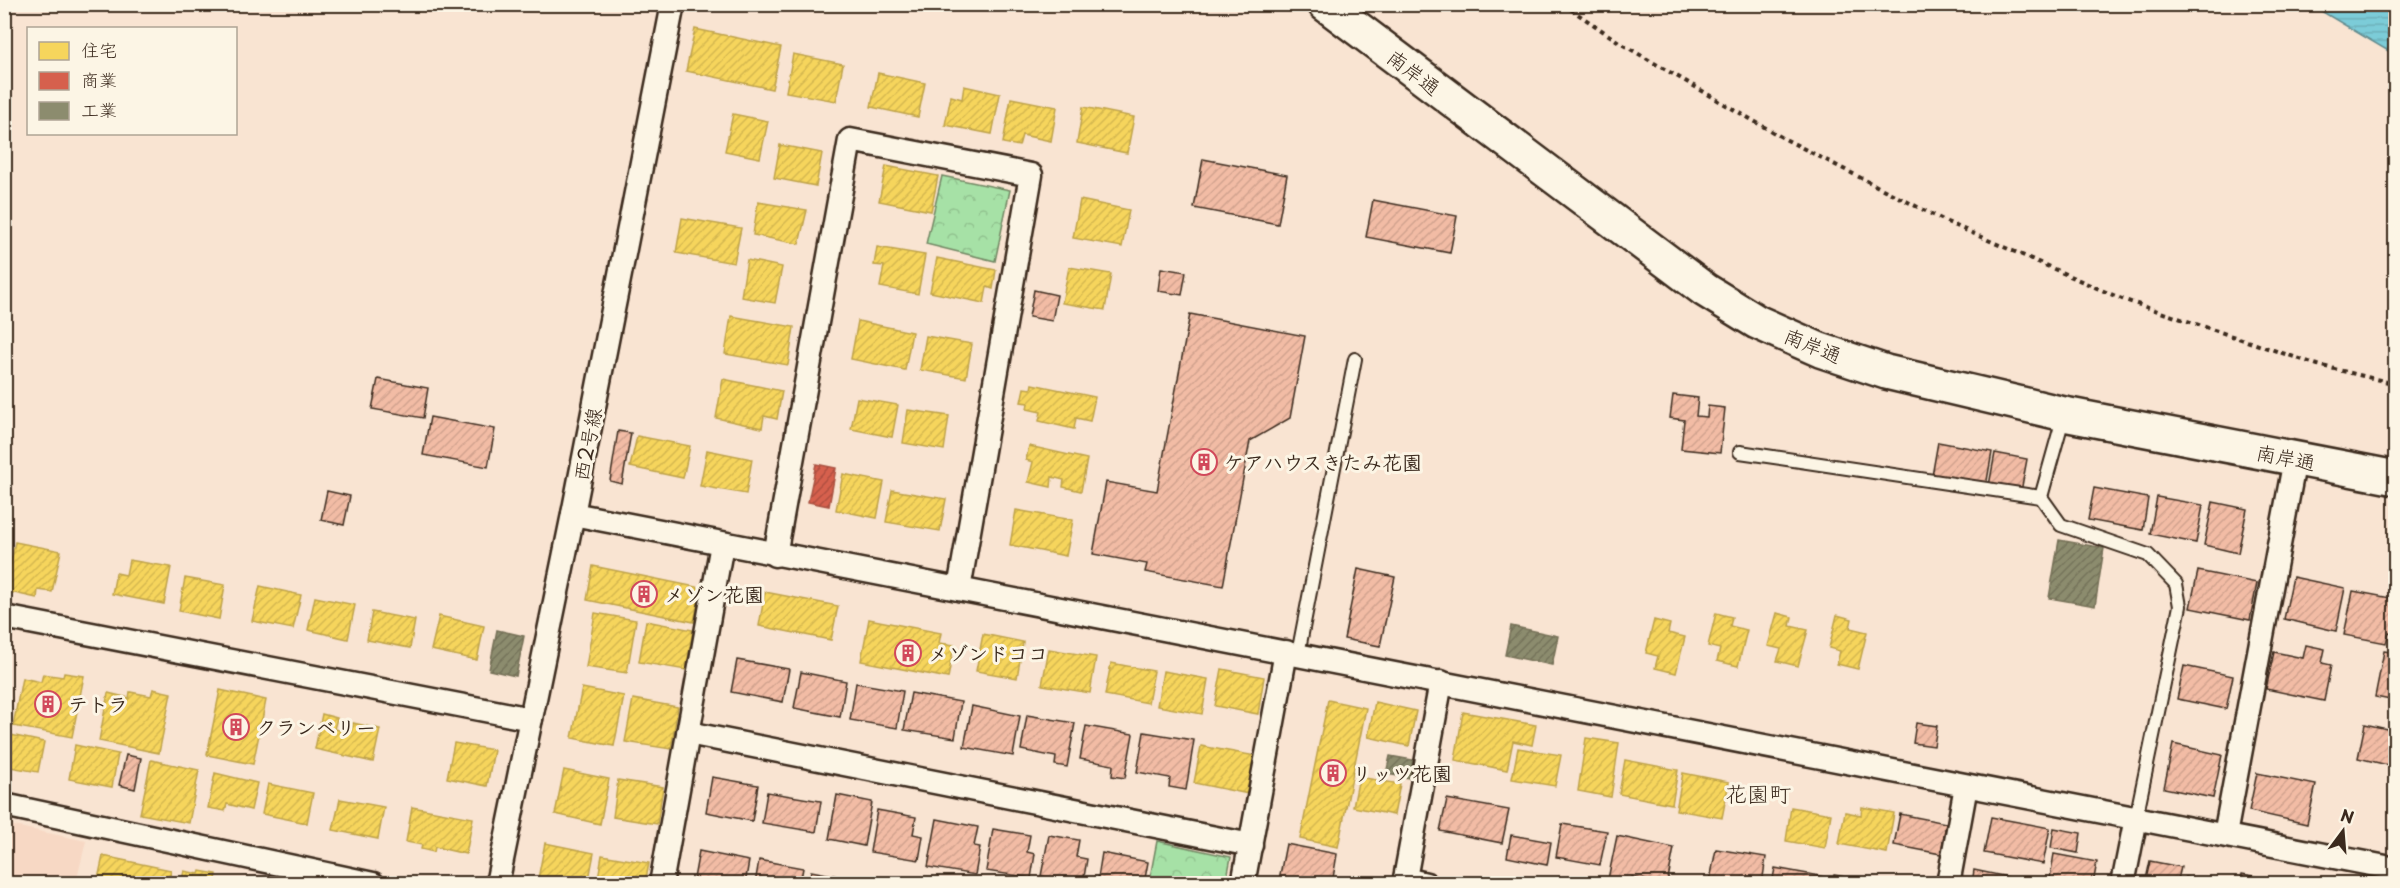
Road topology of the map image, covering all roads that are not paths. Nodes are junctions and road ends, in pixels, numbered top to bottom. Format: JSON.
{"nodes":[{"id":1,"x":673,"y":4,"type":"edge"},
{"id":2,"x":1325,"y":4,"type":"edge"},
{"id":3,"x":1355,"y":359,"type":"dead end"},
{"id":4,"x":2064,"y":414,"type":"junction"},
{"id":5,"x":1740,"y":452,"type":"dead end"},
{"id":6,"x":2295,"y":459,"type":"junction"},
{"id":7,"x":2396,"y":478,"type":"edge"},
{"id":8,"x":2042,"y":497,"type":"junction"},
{"id":9,"x":573,"y":514,"type":"junction"},
{"id":10,"x":722,"y":544,"type":"junction"},
{"id":11,"x":774,"y":555,"type":"junction"},
{"id":12,"x":959,"y":590,"type":"junction"},
{"id":13,"x":4,"y":617,"type":"edge"},
{"id":14,"x":1292,"y":653,"type":"junction"},
{"id":15,"x":1441,"y":682,"type":"junction"},
{"id":16,"x":531,"y":719,"type":"junction"},
{"id":17,"x":688,"y":733,"type":"junction"},
{"id":18,"x":1966,"y":786,"type":"junction"},
{"id":19,"x":4,"y":805,"type":"edge"},
{"id":20,"x":2136,"y":818,"type":"junction"},
{"id":21,"x":2226,"y":835,"type":"junction"},
{"id":22,"x":1251,"y":845,"type":"junction"},
{"id":23,"x":2396,"y":868,"type":"edge"},
{"id":24,"x":1412,"y":882,"type":"edge"},
{"id":25,"x":374,"y":884,"type":"edge"},
{"id":26,"x":497,"y":884,"type":"edge"},
{"id":27,"x":661,"y":884,"type":"edge"},
{"id":28,"x":1244,"y":884,"type":"edge"},
{"id":29,"x":1948,"y":884,"type":"edge"},
{"id":30,"x":2123,"y":884,"type":"edge"}],
"edges":[{"from":1,"to":9,"type":"street","name":"西2号線"},
{"from":2,"to":4,"type":"main road","name":"南岸通"},
{"from":3,"to":14,"type":"lane"},
{"from":4,"to":6,"type":"main road","name":"南岸通"},
{"from":4,"to":8,"type":"lane"},
{"from":5,"to":8,"type":"lane"},
{"from":6,"to":7,"type":"main road","name":"南岸通"},
{"from":6,"to":21,"type":"street"},
{"from":8,"to":20,"type":"lane"},
{"from":9,"to":10,"type":"street"},
{"from":9,"to":16,"type":"street","name":"西2号線"},
{"from":10,"to":11,"type":"street"},
{"from":10,"to":17,"type":"street"},
{"from":11,"to":12,"type":"street"},
{"from":11,"to":12,"type":"street"},
{"from":12,"to":14,"type":"street"},
{"from":13,"to":16,"type":"street"},
{"from":14,"to":15,"type":"street"},
{"from":14,"to":22,"type":"street"},
{"from":15,"to":18,"type":"street"},
{"from":15,"to":24,"type":"street"},
{"from":16,"to":26,"type":"street","name":"西2号線"},
{"from":17,"to":22,"type":"street"},
{"from":17,"to":27,"type":"street"},
{"from":18,"to":20,"type":"street"},
{"from":18,"to":29,"type":"street"},
{"from":19,"to":25,"type":"street"},
{"from":20,"to":21,"type":"street"},
{"from":20,"to":30,"type":"street"},
{"from":21,"to":23,"type":"street"},
{"from":22,"to":28,"type":"street"}]}
